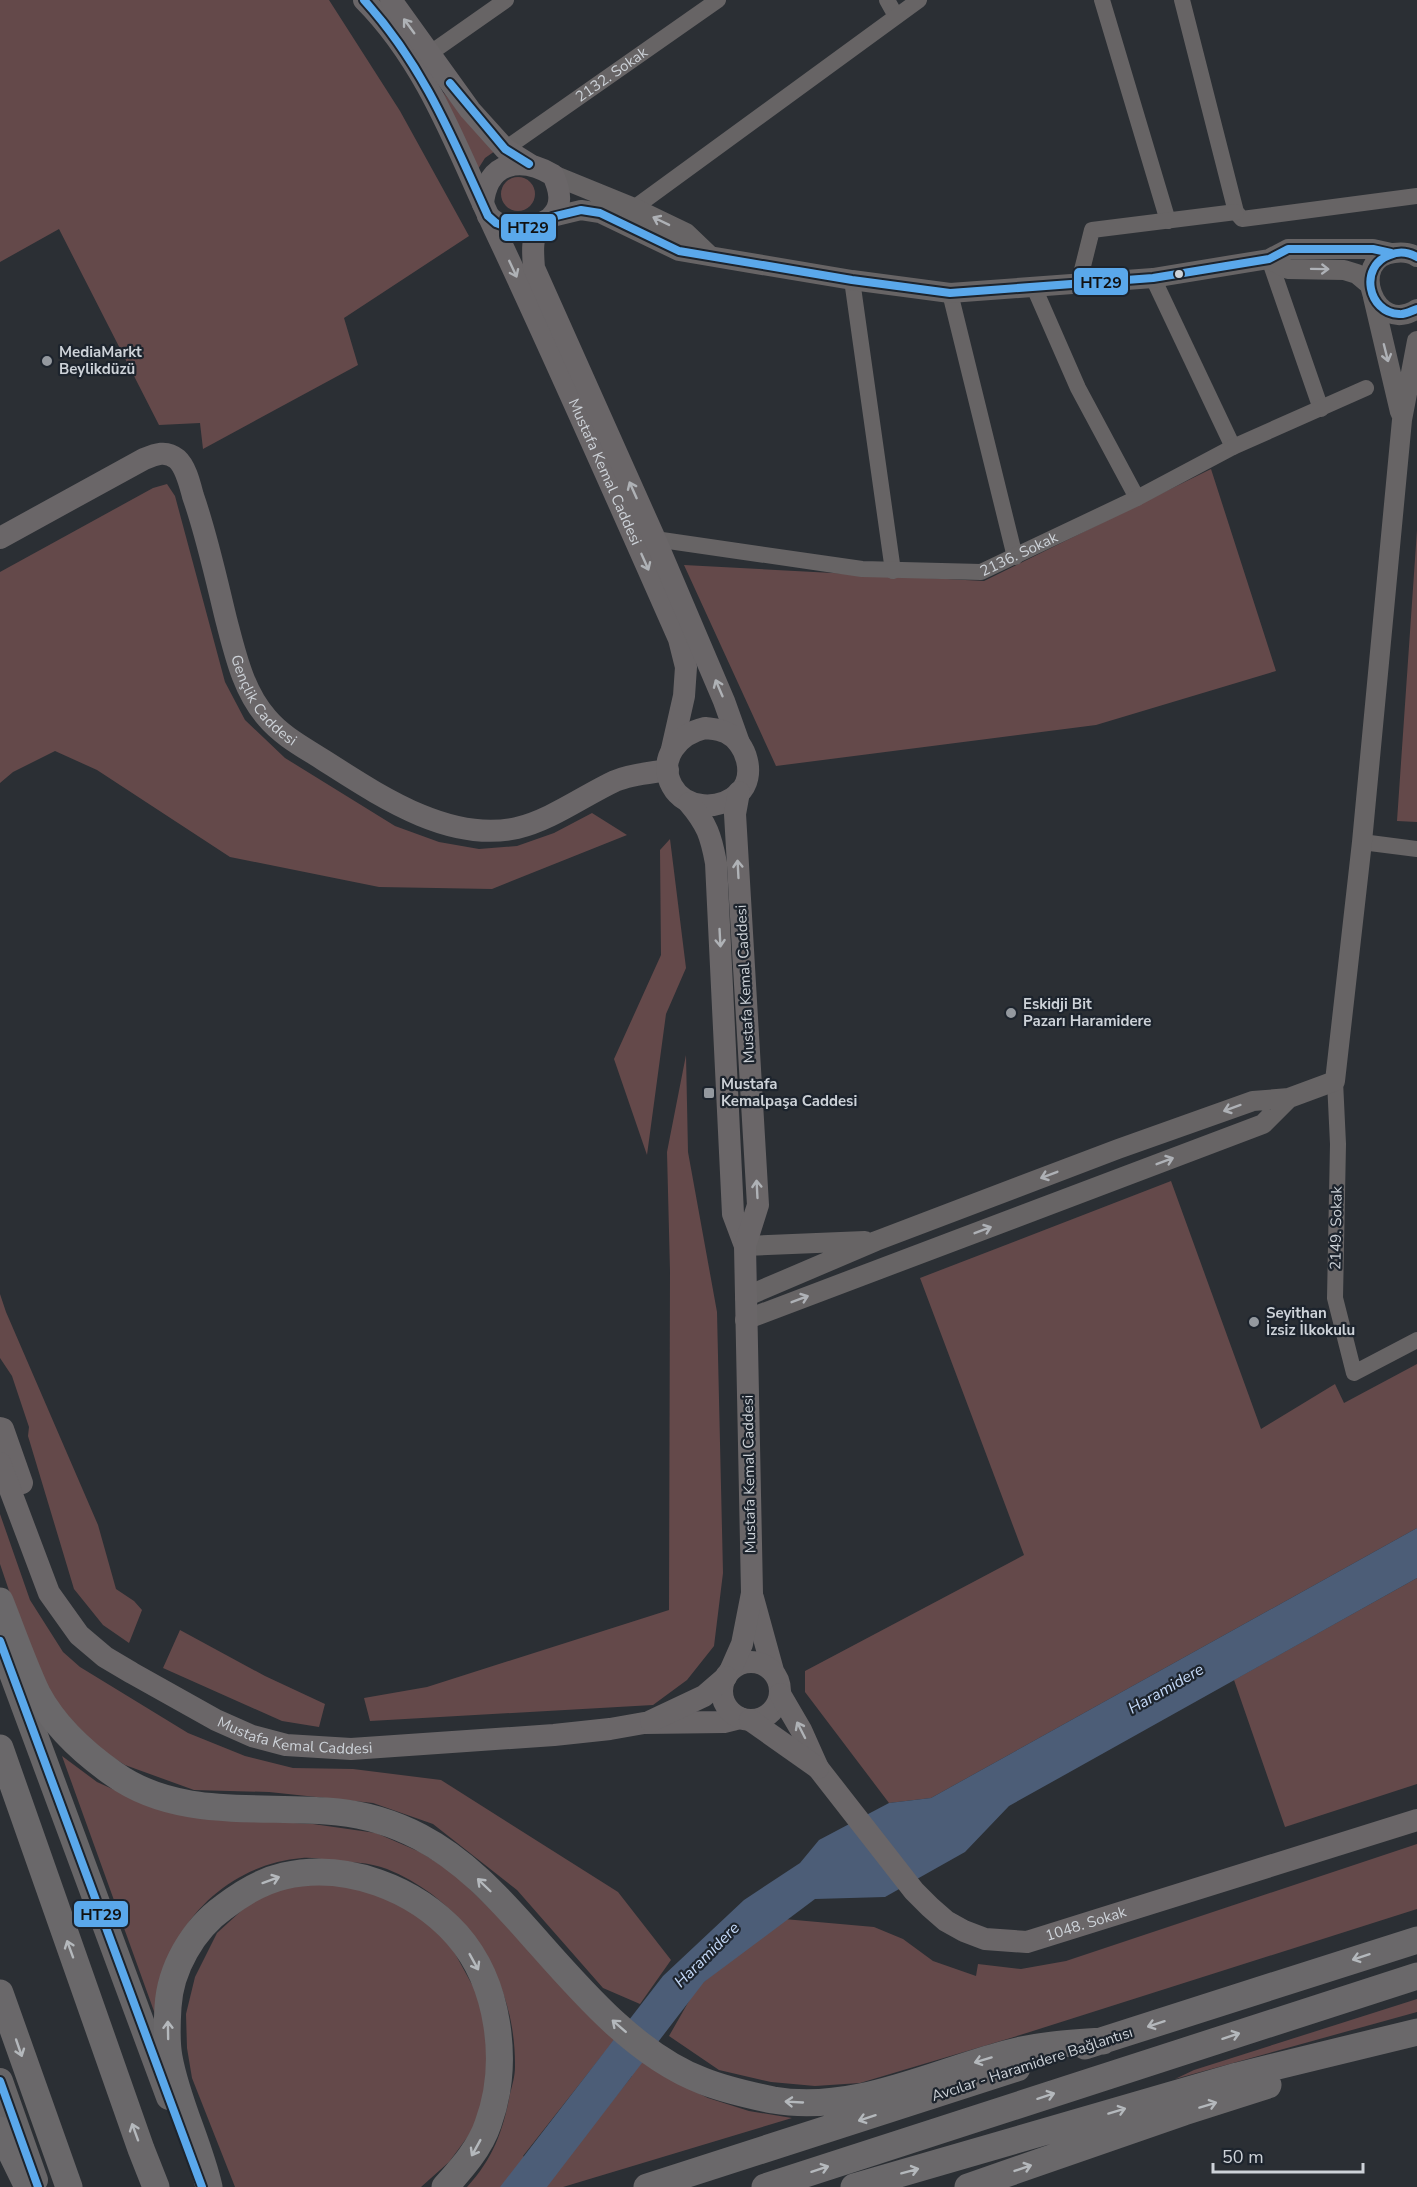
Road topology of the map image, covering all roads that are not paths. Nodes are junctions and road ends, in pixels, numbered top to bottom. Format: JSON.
{"nodes":[{"id":1,"x":364,"y":0,"type":"edge"},
{"id":2,"x":391,"y":0,"type":"edge"},
{"id":3,"x":506,"y":0,"type":"edge"},
{"id":4,"x":718,"y":0,"type":"edge"},
{"id":5,"x":887,"y":0,"type":"edge"},
{"id":6,"x":919,"y":0,"type":"edge"},
{"id":7,"x":1102,"y":0,"type":"edge"},
{"id":8,"x":1182,"y":0,"type":"edge"},
{"id":9,"x":896,"y":16,"type":"junction"},
{"id":10,"x":429,"y":54,"type":"junction"},
{"id":11,"x":505,"y":149,"type":"junction"},
{"id":12,"x":529,"y":164,"type":"junction"},
{"id":13,"x":553,"y":175,"type":"junction"},
{"id":14,"x":1417,"y":196,"type":"edge"},
{"id":15,"x":634,"y":208,"type":"junction"},
{"id":16,"x":486,"y":210,"type":"junction"},
{"id":17,"x":1236,"y":212,"type":"junction"},
{"id":18,"x":546,"y":221,"type":"junction"},
{"id":19,"x":1168,"y":221,"type":"junction"},
{"id":20,"x":1391,"y":253,"type":"junction"},
{"id":21,"x":709,"y":255,"type":"junction"},
{"id":22,"x":1416,"y":255,"type":"edge"},
{"id":23,"x":1269,"y":259,"type":"junction"},
{"id":24,"x":1153,"y":278,"type":"junction"},
{"id":25,"x":852,"y":280,"type":"junction"},
{"id":26,"x":1080,"y":282,"type":"junction"},
{"id":27,"x":1034,"y":285,"type":"junction"},
{"id":28,"x":1371,"y":290,"type":"junction"},
{"id":29,"x":950,"y":293,"type":"junction"},
{"id":30,"x":1417,"y":309,"type":"edge"},
{"id":31,"x":1417,"y":341,"type":"edge"},
{"id":32,"x":1366,"y":388,"type":"dead end"},
{"id":33,"x":1321,"y":409,"type":"junction"},
{"id":34,"x":1402,"y":420,"type":"junction"},
{"id":35,"x":1233,"y":447,"type":"junction"},
{"id":36,"x":1137,"y":498,"type":"junction"},
{"id":37,"x":0,"y":538,"type":"edge"},
{"id":38,"x":655,"y":539,"type":"junction"},
{"id":39,"x":1015,"y":557,"type":"junction"},
{"id":40,"x":893,"y":571,"type":"junction"},
{"id":41,"x":739,"y":743,"type":"junction"},
{"id":42,"x":670,"y":759,"type":"junction"},
{"id":43,"x":739,"y":792,"type":"junction"},
{"id":44,"x":689,"y":803,"type":"junction"},
{"id":45,"x":1362,"y":842,"type":"junction"},
{"id":46,"x":1417,"y":849,"type":"edge"},
{"id":47,"x":1335,"y":1081,"type":"junction"},
{"id":48,"x":1289,"y":1098,"type":"junction"},
{"id":49,"x":876,"y":1241,"type":"junction"},
{"id":50,"x":745,"y":1246,"type":"junction"},
{"id":51,"x":745,"y":1309,"type":"junction"},
{"id":52,"x":1417,"y":1340,"type":"edge"},
{"id":53,"x":0,"y":1428,"type":"edge"},
{"id":54,"x":0,"y":1463,"type":"edge"},
{"id":55,"x":28,"y":1538,"type":"junction"},
{"id":56,"x":752,"y":1593,"type":"junction"},
{"id":57,"x":0,"y":1601,"type":"edge"},
{"id":58,"x":0,"y":1641,"type":"edge"},
{"id":59,"x":773,"y":1671,"type":"junction"},
{"id":60,"x":729,"y":1673,"type":"junction"},
{"id":61,"x":780,"y":1694,"type":"junction"},
{"id":62,"x":745,"y":1719,"type":"junction"},
{"id":63,"x":644,"y":1724,"type":"junction"},
{"id":64,"x":0,"y":1748,"type":"edge"},
{"id":65,"x":818,"y":1768,"type":"junction"},
{"id":66,"x":1417,"y":1820,"type":"edge"},
{"id":67,"x":1417,"y":1940,"type":"edge"},
{"id":68,"x":1417,"y":1976,"type":"edge"},
{"id":69,"x":0,"y":1993,"type":"edge"},
{"id":70,"x":1417,"y":2033,"type":"edge"},
{"id":71,"x":1103,"y":2041,"type":"junction"},
{"id":72,"x":0,"y":2081,"type":"edge"},
{"id":73,"x":0,"y":2130,"type":"edge"},
{"id":74,"x":28,"y":2187,"type":"edge"},
{"id":75,"x":38,"y":2187,"type":"edge"},
{"id":76,"x":69,"y":2187,"type":"edge"},
{"id":77,"x":156,"y":2187,"type":"edge"},
{"id":78,"x":202,"y":2187,"type":"edge"},
{"id":79,"x":209,"y":2187,"type":"edge"},
{"id":80,"x":445,"y":2187,"type":"edge"},
{"id":81,"x":647,"y":2187,"type":"edge"},
{"id":82,"x":765,"y":2187,"type":"edge"},
{"id":83,"x":854,"y":2187,"type":"edge"},
{"id":84,"x":968,"y":2187,"type":"edge"}],
"edges":[{"from":1,"to":16,"type":"main road","name":"Mustafa Kemal Caddesi"},
{"from":10,"to":2,"type":"main road","one_way":true},
{"from":3,"to":10,"type":"street"},
{"from":4,"to":11,"type":"street","name":"2132. Sokak"},
{"from":5,"to":9,"type":"street"},
{"from":6,"to":9,"type":"street"},
{"from":7,"to":19,"type":"street"},
{"from":8,"to":17,"type":"street"},
{"from":9,"to":15,"type":"street"},
{"from":10,"to":11,"type":"main road"},
{"from":11,"to":12,"type":"main road"},
{"from":12,"to":13,"type":"main road"},
{"from":12,"to":16,"type":"main road"},
{"from":13,"to":15,"type":"street"},
{"from":13,"to":18,"type":"main road"},
{"from":14,"to":17,"type":"street"},
{"from":21,"to":15,"type":"street","one_way":true},
{"from":16,"to":18,"type":"main road"},
{"from":16,"to":42,"type":"main road","name":"Mustafa Kemal Caddesi","one_way":true},
{"from":17,"to":19,"type":"street"},
{"from":18,"to":21,"type":"street"},
{"from":38,"to":18,"type":"main road","name":"Mustafa Kemal Caddesi","one_way":true},
{"from":19,"to":26,"type":"street"},
{"from":20,"to":22,"type":"street"},
{"from":20,"to":23,"type":"street"},
{"from":20,"to":28,"type":"street"},
{"from":21,"to":25,"type":"street"},
{"from":23,"to":24,"type":"street"},
{"from":23,"to":28,"type":"street","one_way":true},
{"from":23,"to":33,"type":"street"},
{"from":24,"to":26,"type":"street"},
{"from":24,"to":35,"type":"street"},
{"from":25,"to":29,"type":"street"},
{"from":25,"to":40,"type":"street"},
{"from":26,"to":27,"type":"street"},
{"from":27,"to":29,"type":"street"},
{"from":27,"to":36,"type":"street"},
{"from":28,"to":30,"type":"street"},
{"from":28,"to":34,"type":"street","one_way":true},
{"from":29,"to":39,"type":"street"},
{"from":31,"to":34,"type":"street"},
{"from":32,"to":33,"type":"street","name":"2136. Sokak"},
{"from":33,"to":35,"type":"street","name":"2136. Sokak"},
{"from":34,"to":45,"type":"street"},
{"from":35,"to":36,"type":"street","name":"2136. Sokak"},
{"from":36,"to":39,"type":"street","name":"2136. Sokak"},
{"from":37,"to":42,"type":"main road","name":"Gençlik Caddesi"},
{"from":38,"to":40,"type":"street","name":"2136. Sokak"},
{"from":41,"to":38,"type":"main road","name":"Mustafa Kemal Caddesi","one_way":true},
{"from":39,"to":40,"type":"street","name":"2136. Sokak"},
{"from":41,"to":42,"type":"main road"},
{"from":41,"to":43,"type":"main road"},
{"from":42,"to":44,"type":"main road"},
{"from":43,"to":44,"type":"main road"},
{"from":50,"to":43,"type":"main road","name":"Mustafa Kemal Caddesi","one_way":true},
{"from":44,"to":50,"type":"main road","name":"Mustafa Kemal Caddesi","one_way":true},
{"from":45,"to":46,"type":"street"},
{"from":45,"to":47,"type":"street"},
{"from":47,"to":48,"type":"street"},
{"from":47,"to":52,"type":"street","name":"2149. Sokak"},
{"from":48,"to":49,"type":"street","one_way":true},
{"from":51,"to":48,"type":"street","one_way":true},
{"from":49,"to":50,"type":"street"},
{"from":49,"to":51,"type":"street"},
{"from":50,"to":51,"type":"main road","name":"Mustafa Kemal Caddesi"},
{"from":51,"to":56,"type":"main road","name":"Mustafa Kemal Caddesi"},
{"from":53,"to":55,"type":"main road","name":"Mustafa Kemal Caddesi"},
{"from":54,"to":55,"type":"main road","name":"Mustafa Kemal Caddesi"},
{"from":55,"to":63,"type":"main road","name":"Mustafa Kemal Caddesi"},
{"from":56,"to":59,"type":"main road","name":"Mustafa Kemal Caddesi"},
{"from":56,"to":60,"type":"main road","name":"Mustafa Kemal Caddesi"},
{"from":71,"to":57,"type":"highway","one_way":true},
{"from":58,"to":78,"type":"main road"},
{"from":59,"to":60,"type":"main road"},
{"from":59,"to":61,"type":"main road"},
{"from":60,"to":62,"type":"main road"},
{"from":60,"to":63,"type":"main road","name":"Mustafa Kemal Caddesi"},
{"from":61,"to":62,"type":"main road"},
{"from":65,"to":61,"type":"main road","name":"1048. Sokak","one_way":true},
{"from":62,"to":63,"type":"main road","name":"Mustafa Kemal Caddesi"},
{"from":62,"to":65,"type":"main road","name":"1048. Sokak"},
{"from":77,"to":64,"type":"highway","one_way":true},
{"from":65,"to":66,"type":"main road","name":"1048. Sokak"},
{"from":67,"to":71,"type":"highway","name":"Avcılar - Haramidere Bağlantısı","one_way":true},
{"from":82,"to":68,"type":"highway","one_way":true},
{"from":69,"to":76,"type":"highway","one_way":true},
{"from":83,"to":70,"type":"highway","one_way":true},
{"from":84,"to":70,"type":"highway","one_way":true},
{"from":71,"to":81,"type":"highway","name":"Avcılar - Haramidere Bağlantısı","one_way":true},
{"from":72,"to":75,"type":"main road"},
{"from":73,"to":74,"type":"highway"},
{"from":79,"to":80,"type":"highway","one_way":true}]}
